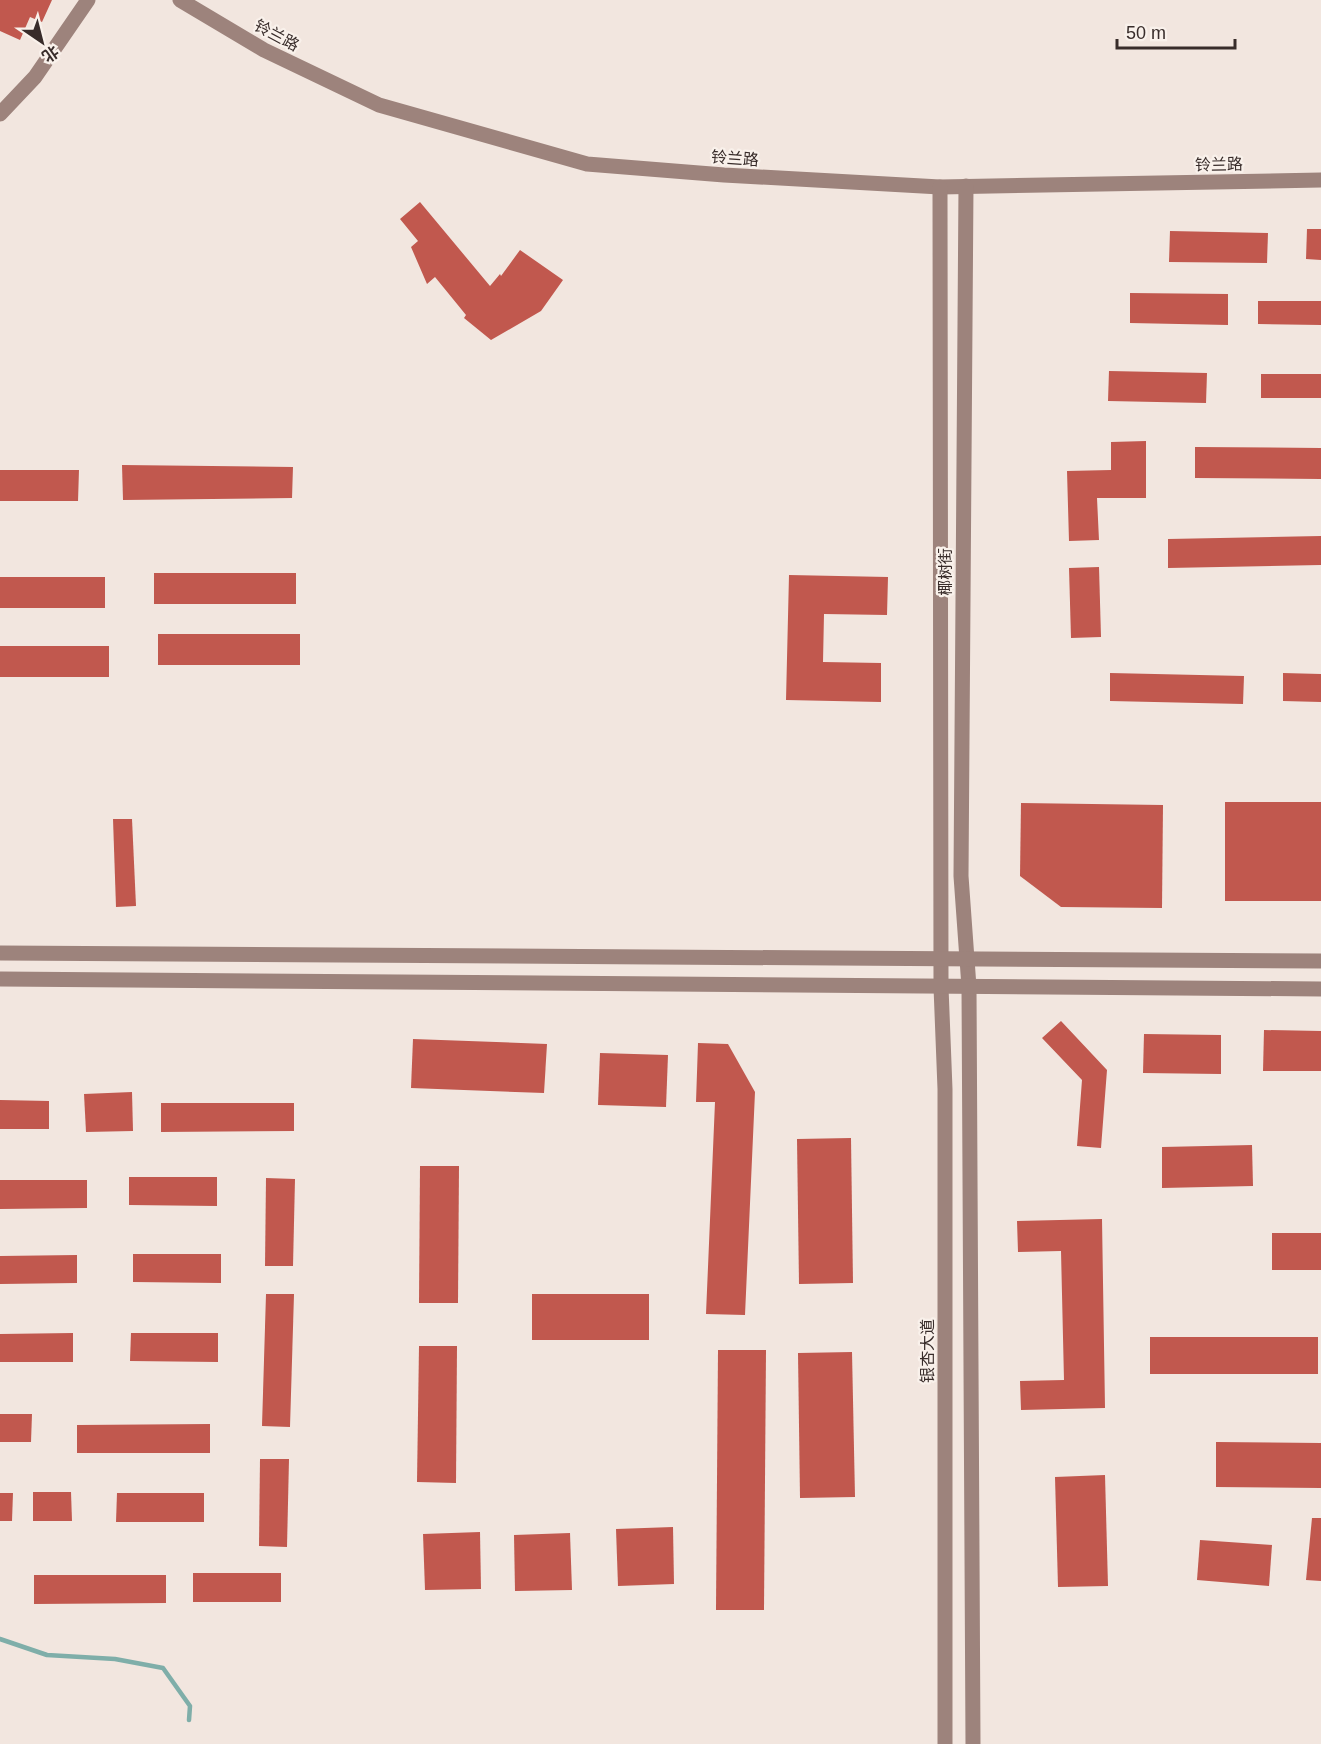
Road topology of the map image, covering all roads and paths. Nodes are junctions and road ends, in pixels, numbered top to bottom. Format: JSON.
{"nodes":[{"id":1,"x":88,"y":0,"type":"edge"},
{"id":2,"x":180,"y":0,"type":"edge"},
{"id":3,"x":0,"y":114,"type":"edge"},
{"id":4,"x":1321,"y":180,"type":"edge"},
{"id":5,"x":966,"y":186,"type":"junction"},
{"id":6,"x":940,"y":187,"type":"junction"},
{"id":7,"x":0,"y":953,"type":"edge"},
{"id":8,"x":941,"y":958,"type":"junction"},
{"id":9,"x":967,"y":959,"type":"junction"},
{"id":10,"x":1321,"y":961,"type":"edge"},
{"id":11,"x":0,"y":979,"type":"edge"},
{"id":12,"x":941,"y":987,"type":"junction"},
{"id":13,"x":969,"y":987,"type":"junction"},
{"id":14,"x":1321,"y":989,"type":"edge"},
{"id":15,"x":945,"y":1744,"type":"edge"},
{"id":16,"x":973,"y":1744,"type":"edge"}],
"edges":[{"from":1,"to":3,"type":"street"},
{"from":2,"to":6,"type":"street","name":"铃兰路"},
{"from":4,"to":5,"type":"street","name":"铃兰路"},
{"from":5,"to":6,"type":"street","name":"铃兰路"},
{"from":5,"to":9,"type":"street","name":"椰树街"},
{"from":6,"to":8,"type":"street","name":"椰树街"},
{"from":7,"to":8,"type":"street"},
{"from":8,"to":9,"type":"street"},
{"from":8,"to":12,"type":"street","name":"银杏大道"},
{"from":9,"to":10,"type":"street"},
{"from":9,"to":13,"type":"street"},
{"from":11,"to":12,"type":"street"},
{"from":12,"to":13,"type":"street"},
{"from":12,"to":15,"type":"street","name":"银杏大道"},
{"from":13,"to":14,"type":"street"},
{"from":13,"to":16,"type":"street"}]}
